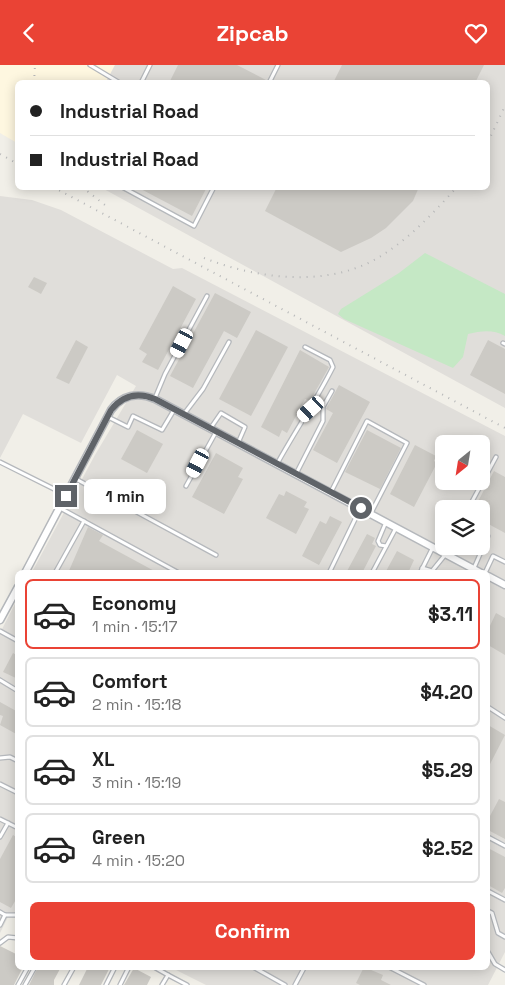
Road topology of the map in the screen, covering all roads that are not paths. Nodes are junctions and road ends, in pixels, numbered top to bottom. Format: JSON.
{"nodes":[{"id":1,"x":90,"y":65,"type":"edge"},
{"id":2,"x":150,"y":65,"type":"edge"},
{"id":3,"x":278,"y":65,"type":"edge"},
{"id":4,"x":115,"y":80,"type":"edge"},
{"id":5,"x":142,"y":80,"type":"edge"},
{"id":6,"x":270,"y":80,"type":"edge"},
{"id":7,"x":128,"y":190,"type":"edge"},
{"id":8,"x":212,"y":190,"type":"edge"},
{"id":9,"x":207,"y":295,"type":"dead end"},
{"id":10,"x":229,"y":342,"type":"dead end"},
{"id":11,"x":305,"y":347,"type":"dead end"},
{"id":12,"x":332,"y":391,"type":"dead end"},
{"id":13,"x":155,"y":399,"type":"junction"},
{"id":14,"x":174,"y":409,"type":"junction"},
{"id":15,"x":184,"y":414,"type":"junction"},
{"id":16,"x":108,"y":417,"type":"junction"},
{"id":17,"x":213,"y":430,"type":"junction"},
{"id":18,"x":238,"y":444,"type":"junction"},
{"id":19,"x":496,"y":457,"type":"dead end"},
{"id":20,"x":0,"y":462,"type":"edge"},
{"id":21,"x":277,"y":465,"type":"junction"},
{"id":22,"x":296,"y":474,"type":"junction"},
{"id":23,"x":75,"y":479,"type":"junction"},
{"id":24,"x":186,"y":486,"type":"dead end"},
{"id":25,"x":331,"y":492,"type":"junction"},
{"id":26,"x":66,"y":496,"type":"junction"},
{"id":27,"x":473,"y":500,"type":"edge"},
{"id":28,"x":60,"y":508,"type":"junction"},
{"id":29,"x":361,"y":508,"type":"junction"},
{"id":30,"x":370,"y":513,"type":"junction"},
{"id":31,"x":84,"y":521,"type":"junction"},
{"id":32,"x":386,"y":522,"type":"junction"},
{"id":33,"x":396,"y":527,"type":"junction"},
{"id":34,"x":386,"y":546,"type":"junction"},
{"id":35,"x":433,"y":547,"type":"joint"},
{"id":36,"x":216,"y":555,"type":"dead end"},
{"id":37,"x":444,"y":555,"type":"edge"},
{"id":38,"x":449,"y":555,"type":"edge"},
{"id":39,"x":479,"y":555,"type":"edge"},
{"id":40,"x":505,"y":562,"type":"edge"},
{"id":41,"x":422,"y":568,"type":"joint"},
{"id":42,"x":473,"y":568,"type":"junction"},
{"id":43,"x":27,"y":570,"type":"edge"},
{"id":44,"x":57,"y":570,"type":"edge"},
{"id":45,"x":174,"y":570,"type":"edge"},
{"id":46,"x":330,"y":570,"type":"edge"},
{"id":47,"x":374,"y":570,"type":"edge"},
{"id":48,"x":429,"y":570,"type":"edge"},
{"id":49,"x":434,"y":570,"type":"edge"},
{"id":50,"x":477,"y":570,"type":"edge"},
{"id":51,"x":485,"y":570,"type":"edge"},
{"id":52,"x":490,"y":577,"type":"edge"},
{"id":53,"x":505,"y":585,"type":"edge"},
{"id":54,"x":15,"y":592,"type":"edge"},
{"id":55,"x":0,"y":620,"type":"edge"},
{"id":56,"x":0,"y":631,"type":"edge"},
{"id":57,"x":15,"y":639,"type":"edge"},
{"id":58,"x":0,"y":680,"type":"edge"},
{"id":59,"x":15,"y":689,"type":"edge"},
{"id":60,"x":490,"y":708,"type":"edge"},
{"id":61,"x":505,"y":718,"type":"edge"},
{"id":62,"x":0,"y":757,"type":"edge"},
{"id":63,"x":15,"y":760,"type":"edge"},
{"id":64,"x":0,"y":784,"type":"edge"},
{"id":65,"x":15,"y":792,"type":"edge"},
{"id":66,"x":0,"y":819,"type":"edge"},
{"id":67,"x":8,"y":823,"type":"junction"},
{"id":68,"x":15,"y":826,"type":"edge"},
{"id":69,"x":0,"y":837,"type":"edge"},
{"id":70,"x":490,"y":838,"type":"edge"},
{"id":71,"x":505,"y":846,"type":"edge"},
{"id":72,"x":490,"y":892,"type":"edge"},
{"id":73,"x":505,"y":900,"type":"edge"},
{"id":74,"x":0,"y":912,"type":"edge"},
{"id":75,"x":490,"y":912,"type":"edge"},
{"id":76,"x":5,"y":915,"type":"junction"},
{"id":77,"x":15,"y":915,"type":"edge"},
{"id":78,"x":0,"y":925,"type":"edge"},
{"id":79,"x":505,"y":937,"type":"edge"},
{"id":80,"x":15,"y":938,"type":"edge"},
{"id":81,"x":0,"y":943,"type":"edge"},
{"id":82,"x":490,"y":955,"type":"edge"},
{"id":83,"x":26,"y":970,"type":"edge"},
{"id":84,"x":33,"y":970,"type":"edge"},
{"id":85,"x":72,"y":970,"type":"edge"},
{"id":86,"x":114,"y":970,"type":"edge"},
{"id":87,"x":128,"y":970,"type":"edge"},
{"id":88,"x":159,"y":970,"type":"edge"},
{"id":89,"x":257,"y":970,"type":"edge"},
{"id":90,"x":303,"y":970,"type":"edge"},
{"id":91,"x":395,"y":970,"type":"edge"},
{"id":92,"x":505,"y":970,"type":"edge"},
{"id":93,"x":168,"y":975,"type":"junction"},
{"id":94,"x":18,"y":985,"type":"edge"},
{"id":95,"x":25,"y":985,"type":"edge"},
{"id":96,"x":64,"y":985,"type":"edge"},
{"id":97,"x":106,"y":985,"type":"edge"},
{"id":98,"x":120,"y":985,"type":"edge"},
{"id":99,"x":162,"y":985,"type":"edge"},
{"id":100,"x":187,"y":985,"type":"edge"},
{"id":101,"x":284,"y":985,"type":"edge"},
{"id":102,"x":295,"y":985,"type":"edge"},
{"id":103,"x":424,"y":985,"type":"edge"}],
"edges":[{"from":1,"to":4,"type":"lane"},
{"from":2,"to":5,"type":"lane"},
{"from":3,"to":6,"type":"lane"},
{"from":7,"to":8,"type":"lane"},
{"from":9,"to":13,"type":"lane"},
{"from":10,"to":15,"type":"lane"},
{"from":11,"to":21,"type":"lane"},
{"from":12,"to":22,"type":"lane"},
{"from":13,"to":14,"type":"street"},
{"from":13,"to":16,"type":"street"},
{"from":14,"to":15,"type":"street"},
{"from":14,"to":16,"type":"lane"},
{"from":15,"to":17,"type":"street"},
{"from":16,"to":23,"type":"street"},
{"from":17,"to":18,"type":"street"},
{"from":17,"to":18,"type":"lane"},
{"from":17,"to":24,"type":"lane"},
{"from":18,"to":21,"type":"street"},
{"from":19,"to":27,"type":"lane"},
{"from":20,"to":26,"type":"lane"},
{"from":21,"to":22,"type":"street"},
{"from":22,"to":25,"type":"street"},
{"from":23,"to":26,"type":"street"},
{"from":23,"to":36,"type":"lane"},
{"from":25,"to":29,"type":"street"},
{"from":25,"to":30,"type":"lane"},
{"from":26,"to":28,"type":"street"},
{"from":28,"to":31,"type":"lane"},
{"from":28,"to":43,"type":"street"},
{"from":29,"to":30,"type":"street"},
{"from":29,"to":46,"type":"lane"},
{"from":30,"to":32,"type":"street"},
{"from":31,"to":44,"type":"lane"},
{"from":31,"to":45,"type":"lane"},
{"from":32,"to":33,"type":"street"},
{"from":32,"to":34,"type":"lane"},
{"from":33,"to":34,"type":"lane"},
{"from":33,"to":35,"type":"street"},
{"from":34,"to":47,"type":"lane"},
{"from":35,"to":41,"type":"lane"},
{"from":37,"to":49,"type":"lane"},
{"from":38,"to":42,"type":"street"},
{"from":39,"to":42,"type":"lane"},
{"from":40,"to":51,"type":"lane"},
{"from":41,"to":48,"type":"lane"},
{"from":42,"to":50,"type":"street"},
{"from":52,"to":53,"type":"street"},
{"from":54,"to":55,"type":"street"},
{"from":56,"to":57,"type":"lane"},
{"from":58,"to":59,"type":"lane"},
{"from":60,"to":61,"type":"lane"},
{"from":62,"to":63,"type":"lane"},
{"from":64,"to":65,"type":"lane"},
{"from":66,"to":67,"type":"lane"},
{"from":67,"to":68,"type":"lane"},
{"from":67,"to":69,"type":"lane"},
{"from":70,"to":71,"type":"lane"},
{"from":72,"to":73,"type":"lane"},
{"from":74,"to":76,"type":"lane"},
{"from":75,"to":79,"type":"lane"},
{"from":76,"to":77,"type":"lane"},
{"from":76,"to":78,"type":"lane"},
{"from":80,"to":81,"type":"lane"},
{"from":82,"to":92,"type":"lane"},
{"from":83,"to":94,"type":"lane"},
{"from":84,"to":95,"type":"lane"},
{"from":85,"to":96,"type":"lane"},
{"from":86,"to":97,"type":"lane"},
{"from":87,"to":98,"type":"lane"},
{"from":88,"to":93,"type":"lane"},
{"from":89,"to":101,"type":"lane"},
{"from":90,"to":102,"type":"lane"},
{"from":91,"to":103,"type":"lane"},
{"from":93,"to":99,"type":"lane"},
{"from":93,"to":100,"type":"lane"}]}
